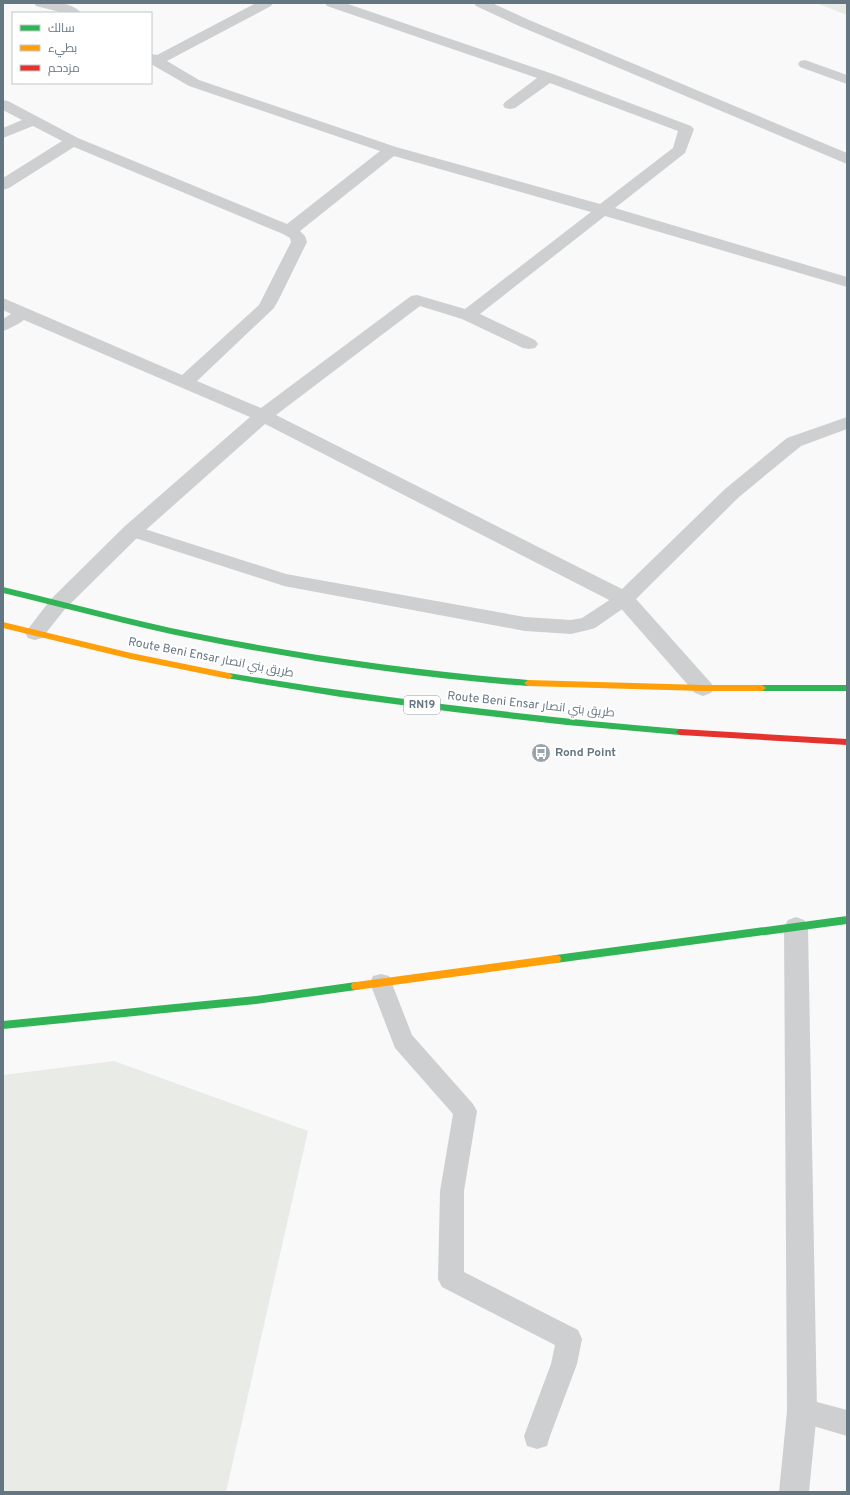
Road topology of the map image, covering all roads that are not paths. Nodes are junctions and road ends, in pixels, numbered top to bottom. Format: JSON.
{"nodes":[{"id":1,"x":40,"y":3,"type":"edge"},
{"id":2,"x":266,"y":3,"type":"edge"},
{"id":3,"x":332,"y":3,"type":"edge"},
{"id":4,"x":480,"y":3,"type":"edge"},
{"id":5,"x":72,"y":12,"type":"edge"},
{"id":6,"x":154,"y":60,"type":"edge"},
{"id":7,"x":805,"y":64,"type":"dead end"},
{"id":8,"x":548,"y":78,"type":"junction"},
{"id":9,"x":847,"y":80,"type":"edge"},
{"id":10,"x":3,"y":104,"type":"edge"},
{"id":11,"x":510,"y":105,"type":"dead end"},
{"id":12,"x":34,"y":120,"type":"junction"},
{"id":13,"x":3,"y":133,"type":"edge"},
{"id":14,"x":74,"y":141,"type":"junction"},
{"id":15,"x":391,"y":150,"type":"junction"},
{"id":16,"x":847,"y":159,"type":"edge"},
{"id":17,"x":3,"y":185,"type":"edge"},
{"id":18,"x":603,"y":210,"type":"junction"},
{"id":19,"x":289,"y":231,"type":"junction"},
{"id":20,"x":847,"y":282,"type":"edge"},
{"id":21,"x":3,"y":303,"type":"edge"},
{"id":22,"x":23,"y":313,"type":"junction"},
{"id":23,"x":468,"y":316,"type":"junction"},
{"id":24,"x":3,"y":326,"type":"edge"},
{"id":25,"x":529,"y":344,"type":"dead end"},
{"id":26,"x":185,"y":382,"type":"junction"},
{"id":27,"x":263,"y":416,"type":"junction"},
{"id":28,"x":847,"y":423,"type":"edge"},
{"id":29,"x":132,"y":531,"type":"junction"},
{"id":30,"x":3,"y":590,"type":"edge"},
{"id":31,"x":624,"y":599,"type":"junction"},
{"id":32,"x":58,"y":604,"type":"junction"},
{"id":33,"x":3,"y":625,"type":"edge"},
{"id":34,"x":35,"y":633,"type":"junction"},
{"id":35,"x":703,"y":688,"type":"junction"},
{"id":36,"x":847,"y":688,"type":"edge"},
{"id":37,"x":847,"y":742,"type":"edge"},
{"id":38,"x":847,"y":920,"type":"edge"},
{"id":39,"x":796,"y":927,"type":"junction"},
{"id":40,"x":381,"y":983,"type":"junction"},
{"id":41,"x":3,"y":1025,"type":"edge"},
{"id":42,"x":802,"y":1411,"type":"junction"},
{"id":43,"x":847,"y":1422,"type":"edge"},
{"id":44,"x":537,"y":1436,"type":"dead end"},
{"id":45,"x":794,"y":1492,"type":"edge"}],
"edges":[{"from":1,"to":5,"type":"street"},
{"from":2,"to":6,"type":"street"},
{"from":3,"to":8,"type":"street"},
{"from":4,"to":16,"type":"street"},
{"from":6,"to":15,"type":"street"},
{"from":7,"to":9,"type":"street"},
{"from":8,"to":11,"type":"street"},
{"from":8,"to":18,"type":"street"},
{"from":10,"to":12,"type":"street"},
{"from":12,"to":13,"type":"street"},
{"from":12,"to":14,"type":"street"},
{"from":14,"to":17,"type":"street"},
{"from":14,"to":19,"type":"street"},
{"from":15,"to":18,"type":"street"},
{"from":15,"to":19,"type":"street"},
{"from":18,"to":20,"type":"street"},
{"from":18,"to":23,"type":"street"},
{"from":19,"to":26,"type":"street"},
{"from":21,"to":22,"type":"street"},
{"from":22,"to":24,"type":"lane"},
{"from":22,"to":26,"type":"street"},
{"from":23,"to":25,"type":"street"},
{"from":23,"to":27,"type":"street"},
{"from":26,"to":27,"type":"street"},
{"from":27,"to":29,"type":"street"},
{"from":27,"to":31,"type":"street"},
{"from":28,"to":31,"type":"street"},
{"from":29,"to":31,"type":"lane"},
{"from":29,"to":32,"type":"street"},
{"from":30,"to":32,"type":"main road","name":"Route Beni Ensar طريق بني انصار"},
{"from":31,"to":35,"type":"street"},
{"from":32,"to":34,"type":"street"},
{"from":32,"to":35,"type":"main road","name":"Route Beni Ensar طريق بني انصار"},
{"from":33,"to":34,"type":"main road","name":"Route Beni Ensar طريق بني انصار","number":"RN19"},
{"from":34,"to":37,"type":"main road","name":"Route Beni Ensar طريق بني انصار","number":"RN19"},
{"from":35,"to":36,"type":"main road","name":"Route Beni Ensar طريق بني انصار"},
{"from":38,"to":39,"type":"main road"},
{"from":39,"to":40,"type":"main road"},
{"from":39,"to":42,"type":"street"},
{"from":40,"to":41,"type":"main road"},
{"from":40,"to":44,"type":"lane"},
{"from":42,"to":43,"type":"lane"},
{"from":42,"to":45,"type":"street"}]}
